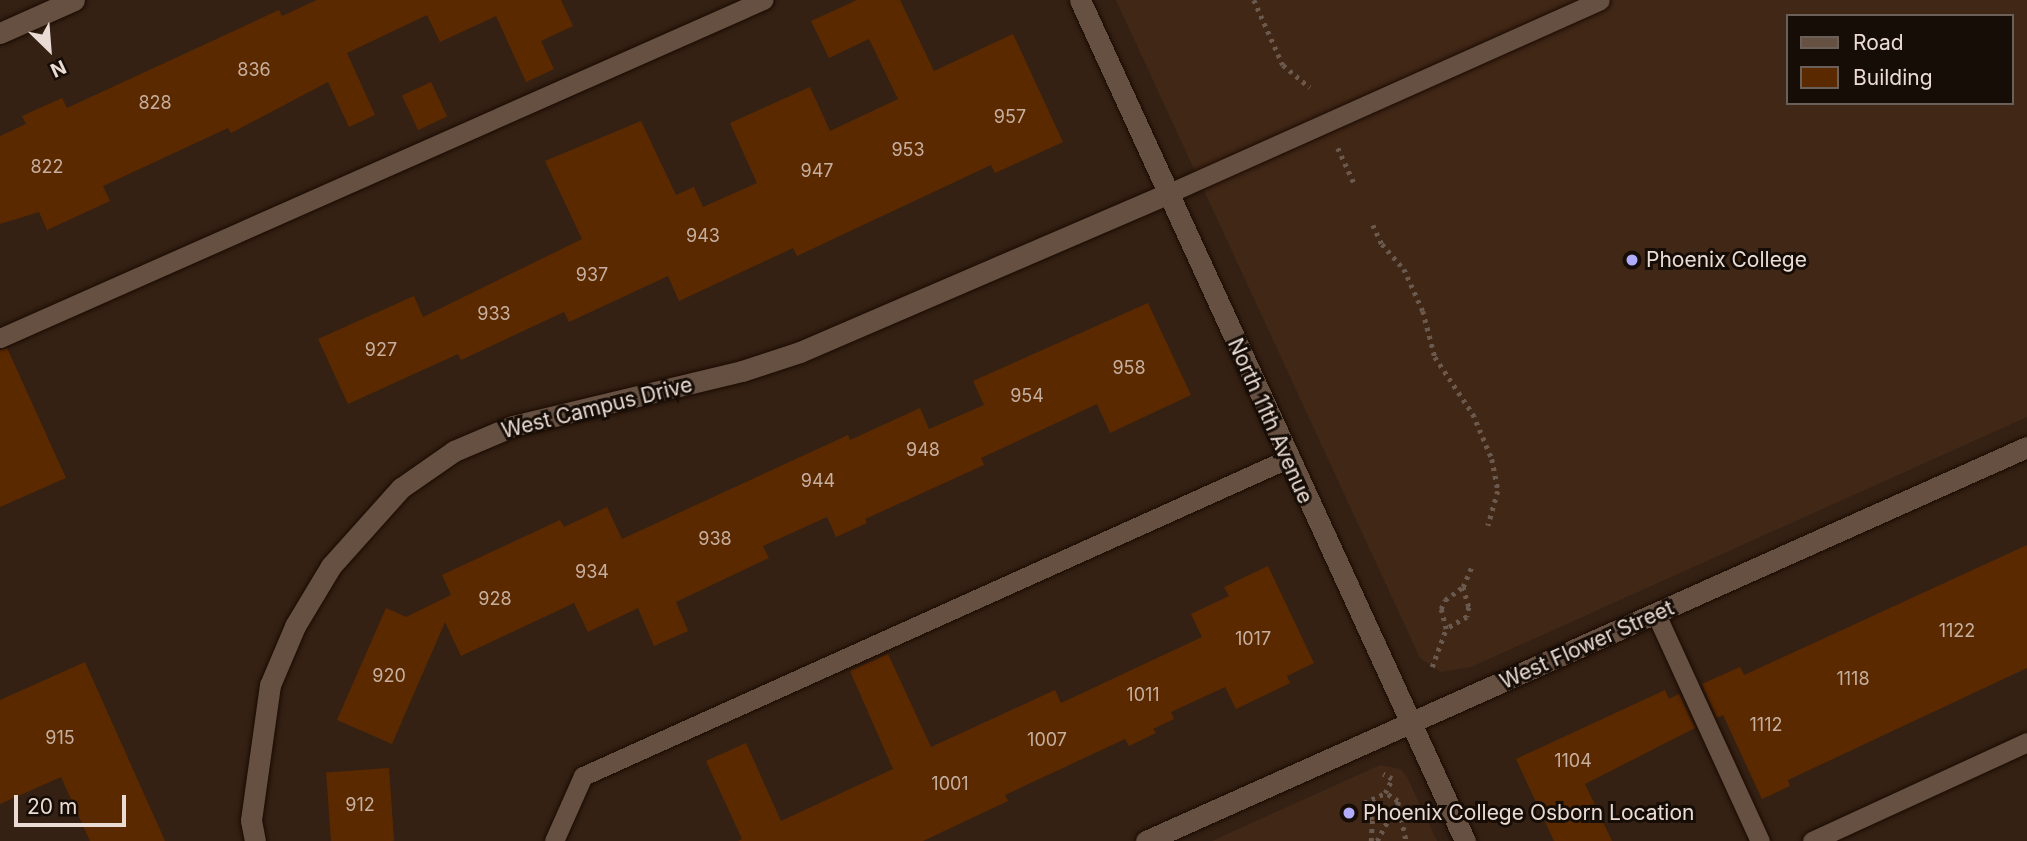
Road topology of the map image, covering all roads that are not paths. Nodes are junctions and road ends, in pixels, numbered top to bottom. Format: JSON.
{"nodes":[{"id":1,"x":74,"y":0,"type":"edge"},
{"id":2,"x":763,"y":0,"type":"edge"},
{"id":3,"x":1080,"y":0,"type":"edge"},
{"id":4,"x":1600,"y":0,"type":"edge"},
{"id":5,"x":0,"y":33,"type":"edge"},
{"id":6,"x":1167,"y":194,"type":"junction"},
{"id":7,"x":0,"y":338,"type":"edge"},
{"id":8,"x":2027,"y":447,"type":"edge"},
{"id":9,"x":1287,"y":459,"type":"junction"},
{"id":10,"x":1656,"y":614,"type":"junction"},
{"id":11,"x":1411,"y":724,"type":"junction"},
{"id":12,"x":2027,"y":742,"type":"edge"},
{"id":13,"x":254,"y":841,"type":"edge"},
{"id":14,"x":554,"y":841,"type":"edge"},
{"id":15,"x":1146,"y":841,"type":"edge"},
{"id":16,"x":1465,"y":841,"type":"edge"},
{"id":17,"x":1760,"y":841,"type":"edge"},
{"id":18,"x":1812,"y":841,"type":"edge"}],
"edges":[{"from":1,"to":5,"type":"street"},
{"from":2,"to":7,"type":"lane"},
{"from":3,"to":6,"type":"street","name":"North 11th Avenue"},
{"from":4,"to":6,"type":"lane"},
{"from":6,"to":9,"type":"street","name":"North 11th Avenue"},
{"from":6,"to":13,"type":"street","name":"West Campus Drive"},
{"from":8,"to":10,"type":"street","name":"West Flower Street"},
{"from":9,"to":11,"type":"street","name":"North 11th Avenue"},
{"from":9,"to":14,"type":"lane"},
{"from":10,"to":11,"type":"street","name":"West Flower Street"},
{"from":10,"to":17,"type":"lane"},
{"from":11,"to":15,"type":"street","name":"West Flower Street"},
{"from":11,"to":16,"type":"street","name":"North 11th Avenue"},
{"from":12,"to":18,"type":"lane"}]}
